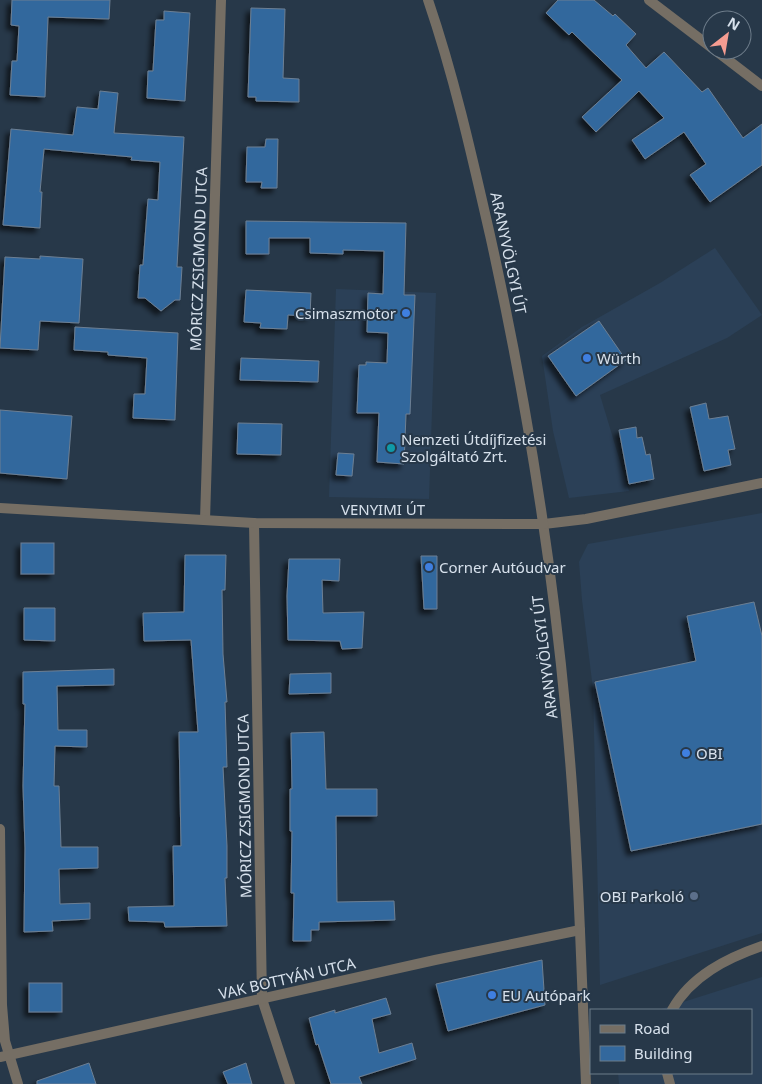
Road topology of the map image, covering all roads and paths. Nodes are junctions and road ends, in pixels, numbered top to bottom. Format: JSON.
{"nodes":[{"id":1,"x":222,"y":0,"type":"edge"},
{"id":2,"x":428,"y":0,"type":"edge"},
{"id":3,"x":649,"y":0,"type":"edge"},
{"id":4,"x":702,"y":41,"type":"edge"},
{"id":5,"x":728,"y":60,"type":"edge"},
{"id":6,"x":762,"y":86,"type":"edge"},
{"id":7,"x":762,"y":483,"type":"edge"},
{"id":8,"x":0,"y":508,"type":"edge"},
{"id":9,"x":205,"y":520,"type":"junction"},
{"id":10,"x":254,"y":523,"type":"junction"},
{"id":11,"x":544,"y":524,"type":"junction"},
{"id":12,"x":0,"y":829,"type":"edge"},
{"id":13,"x":580,"y":930,"type":"junction"},
{"id":14,"x":762,"y":946,"type":"edge"},
{"id":15,"x":262,"y":999,"type":"junction"},
{"id":16,"x":673,"y":1009,"type":"edge"},
{"id":17,"x":4,"y":1056,"type":"edge"},
{"id":18,"x":18,"y":1084,"type":"edge"},
{"id":19,"x":290,"y":1084,"type":"edge"},
{"id":20,"x":586,"y":1084,"type":"edge"}],
"edges":[{"from":1,"to":9,"type":"street","name":"MÓRICZ ZSIGMOND UTCA"},
{"from":2,"to":11,"type":"street","name":"ARANYVÖLGYI ÚT"},
{"from":3,"to":4,"type":"street"},
{"from":5,"to":6,"type":"street"},
{"from":7,"to":11,"type":"street","name":"VENYIMI ÚT"},
{"from":8,"to":9,"type":"street","name":"VENYIMI ÚT"},
{"from":9,"to":10,"type":"street","name":"VENYIMI ÚT"},
{"from":10,"to":11,"type":"street","name":"VENYIMI ÚT"},
{"from":10,"to":15,"type":"street","name":"MÓRICZ ZSIGMOND UTCA"},
{"from":11,"to":13,"type":"street","name":"ARANYVÖLGYI ÚT"},
{"from":12,"to":17,"type":"street"},
{"from":13,"to":15,"type":"street","name":"VAK BOTTYÁN UTCA"},
{"from":13,"to":20,"type":"street","name":"ARANYVÖLGYI ÚT"},
{"from":14,"to":16,"type":"street"},
{"from":15,"to":17,"type":"street","name":"VAK BOTTYÁN UTCA"},
{"from":15,"to":19,"type":"street","name":"MÓRICZ ZSIGMOND UTCA"},
{"from":17,"to":18,"type":"street"}]}
